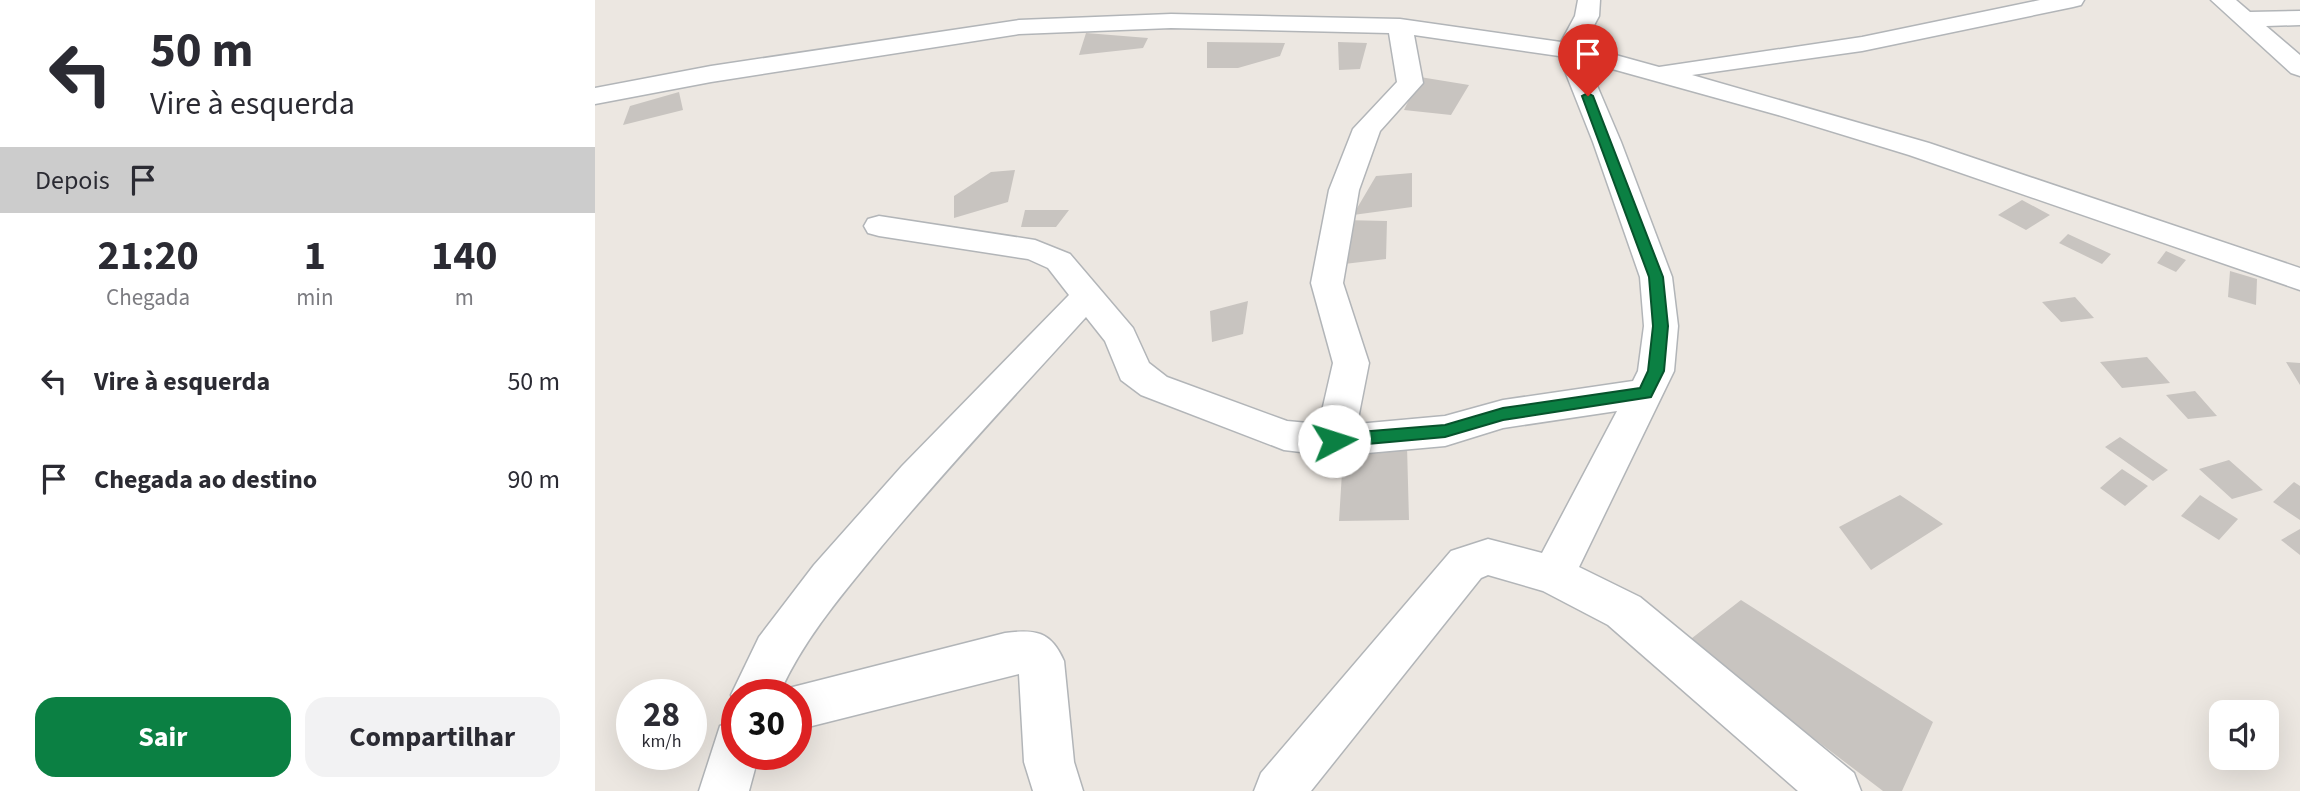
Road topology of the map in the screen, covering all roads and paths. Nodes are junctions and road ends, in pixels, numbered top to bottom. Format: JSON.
{"nodes":[{"id":1,"x":1589,"y":0,"type":"edge"},
{"id":2,"x":2073,"y":0,"type":"edge"},
{"id":3,"x":2222,"y":0,"type":"edge"},
{"id":4,"x":2040,"y":3,"type":"edge"},
{"id":5,"x":2300,"y":18,"type":"edge"},
{"id":6,"x":2244,"y":19,"type":"junction"},
{"id":7,"x":1400,"y":26,"type":"junction"},
{"id":8,"x":1569,"y":50,"type":"junction"},
{"id":9,"x":2300,"y":68,"type":"edge"},
{"id":10,"x":1654,"y":74,"type":"junction"},
{"id":11,"x":595,"y":96,"type":"edge"},
{"id":12,"x":879,"y":226,"type":"dead end"},
{"id":13,"x":2300,"y":279,"type":"edge"},
{"id":14,"x":1086,"y":297,"type":"junction"},
{"id":15,"x":1646,"y":393,"type":"junction"},
{"id":16,"x":1334,"y":441,"type":"junction"},
{"id":17,"x":1553,"y":575,"type":"junction"},
{"id":18,"x":762,"y":679,"type":"edge"},
{"id":19,"x":812,"y":703,"type":"edge"},
{"id":20,"x":730,"y":770,"type":"edge"},
{"id":21,"x":724,"y":791,"type":"edge"},
{"id":22,"x":1058,"y":791,"type":"edge"},
{"id":23,"x":1279,"y":791,"type":"edge"},
{"id":24,"x":1836,"y":791,"type":"edge"}],
"edges":[{"from":1,"to":8,"type":"street"},
{"from":2,"to":4,"type":"street"},
{"from":3,"to":6,"type":"street"},
{"from":4,"to":10,"type":"street"},
{"from":5,"to":6,"type":"street"},
{"from":6,"to":9,"type":"street"},
{"from":7,"to":8,"type":"street"},
{"from":7,"to":11,"type":"street"},
{"from":7,"to":16,"type":"street"},
{"from":8,"to":10,"type":"street"},
{"from":8,"to":15,"type":"street"},
{"from":10,"to":13,"type":"street"},
{"from":12,"to":14,"type":"street"},
{"from":14,"to":16,"type":"street"},
{"from":14,"to":18,"type":"street"},
{"from":15,"to":16,"type":"street"},
{"from":15,"to":17,"type":"street"},
{"from":17,"to":23,"type":"street"},
{"from":17,"to":24,"type":"street"},
{"from":19,"to":22,"type":"street"},
{"from":20,"to":21,"type":"street"}]}
